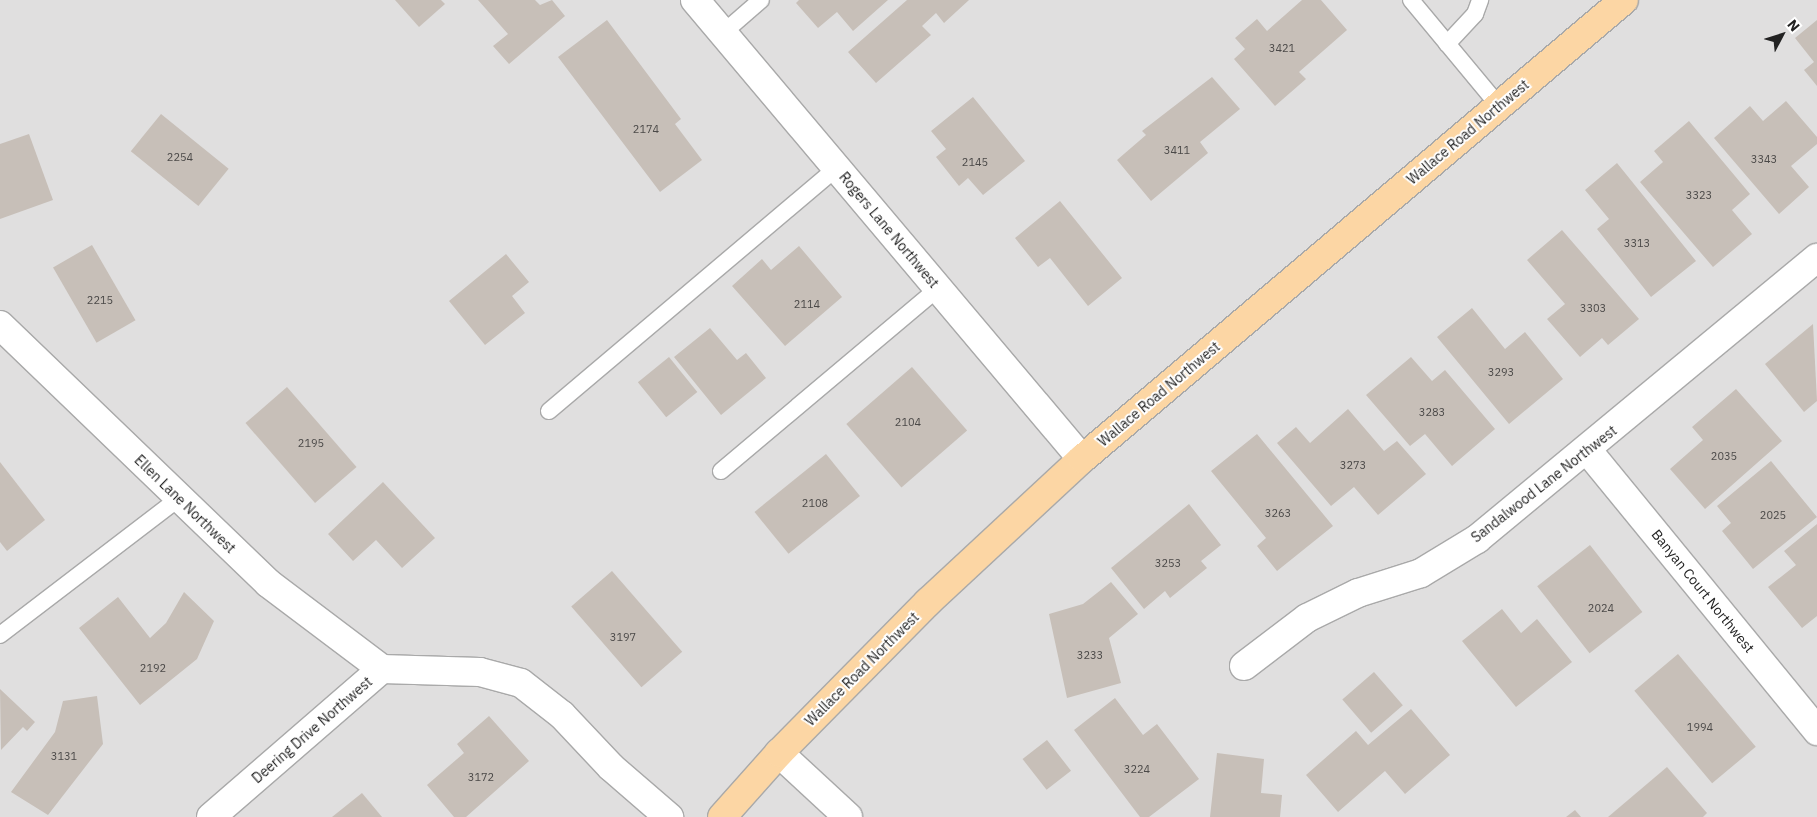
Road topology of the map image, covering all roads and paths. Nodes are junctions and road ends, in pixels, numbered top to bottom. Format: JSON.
{"nodes":[{"id":1,"x":695,"y":0,"type":"edge"},
{"id":2,"x":761,"y":0,"type":"edge"},
{"id":3,"x":1411,"y":0,"type":"edge"},
{"id":4,"x":1480,"y":0,"type":"edge"},
{"id":5,"x":1624,"y":0,"type":"edge"},
{"id":6,"x":723,"y":33,"type":"junction"},
{"id":7,"x":1447,"y":44,"type":"junction"},
{"id":8,"x":1499,"y":106,"type":"junction"},
{"id":9,"x":837,"y":168,"type":"junction"},
{"id":10,"x":1817,"y":258,"type":"edge"},
{"id":11,"x":938,"y":288,"type":"junction"},
{"id":12,"x":0,"y":325,"type":"edge"},
{"id":13,"x":549,"y":411,"type":"dead end"},
{"id":14,"x":1588,"y":451,"type":"junction"},
{"id":15,"x":1082,"y":459,"type":"junction"},
{"id":16,"x":721,"y":471,"type":"dead end"},
{"id":17,"x":179,"y":498,"type":"junction"},
{"id":18,"x":0,"y":635,"type":"edge"},
{"id":19,"x":1244,"y":666,"type":"dead end"},
{"id":20,"x":382,"y":669,"type":"junction"},
{"id":21,"x":1817,"y":731,"type":"edge"},
{"id":22,"x":778,"y":753,"type":"junction"},
{"id":23,"x":211,"y":817,"type":"edge"},
{"id":24,"x":669,"y":817,"type":"edge"},
{"id":25,"x":722,"y":817,"type":"edge"},
{"id":26,"x":848,"y":817,"type":"edge"}],
"edges":[{"from":1,"to":6,"type":"street","name":"Rogers Lane Northwest"},
{"from":2,"to":6,"type":"lane"},
{"from":3,"to":7,"type":"lane"},
{"from":4,"to":7,"type":"lane"},
{"from":5,"to":8,"type":"main road","name":"Wallace Road Northwest"},
{"from":6,"to":9,"type":"street","name":"Rogers Lane Northwest"},
{"from":7,"to":8,"type":"lane"},
{"from":8,"to":15,"type":"main road","name":"Wallace Road Northwest"},
{"from":9,"to":11,"type":"street","name":"Rogers Lane Northwest"},
{"from":9,"to":13,"type":"lane"},
{"from":10,"to":14,"type":"street","name":"Sandalwood Lane Northwest"},
{"from":11,"to":15,"type":"street","name":"Rogers Lane Northwest"},
{"from":11,"to":16,"type":"lane"},
{"from":12,"to":17,"type":"street","name":"Ellen Lane Northwest"},
{"from":14,"to":19,"type":"street","name":"Sandalwood Lane Northwest"},
{"from":14,"to":21,"type":"street","name":"Banyan Court Northwest"},
{"from":15,"to":22,"type":"main road","name":"Wallace Road Northwest"},
{"from":17,"to":18,"type":"lane"},
{"from":17,"to":20,"type":"street","name":"Ellen Lane Northwest"},
{"from":20,"to":23,"type":"street","name":"Deering Drive Northwest"},
{"from":20,"to":24,"type":"street","name":"Deering Drive Northwest"},
{"from":22,"to":25,"type":"main road","name":"Wallace Road Northwest"},
{"from":22,"to":26,"type":"street"}]}
